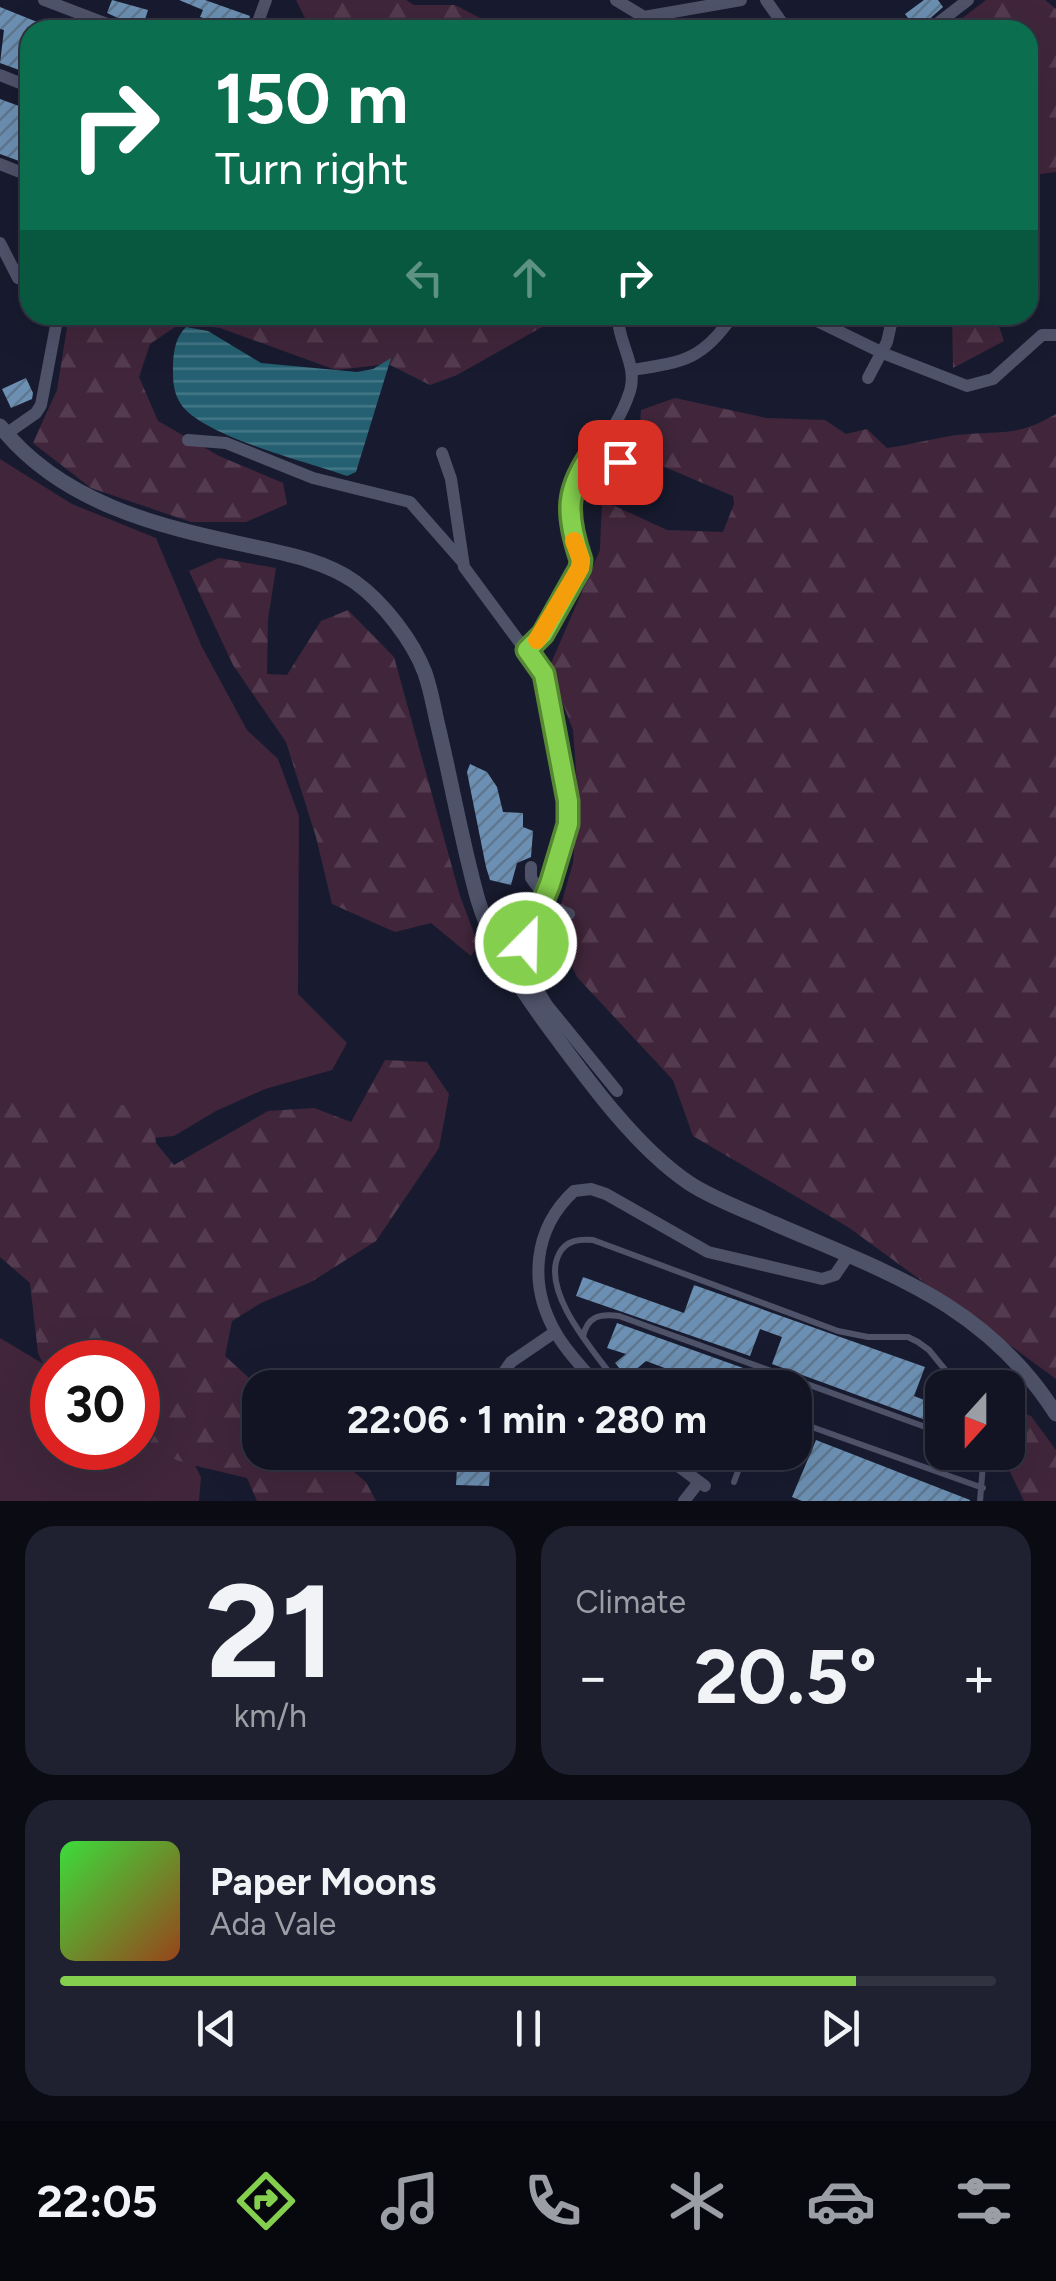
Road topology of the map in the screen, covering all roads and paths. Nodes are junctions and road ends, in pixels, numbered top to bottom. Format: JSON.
{"nodes":[{"id":1,"x":44,"y":0,"type":"edge"},
{"id":2,"x":616,"y":0,"type":"edge"},
{"id":3,"x":741,"y":0,"type":"edge"},
{"id":4,"x":968,"y":0,"type":"edge"},
{"id":5,"x":97,"y":20,"type":"edge"},
{"id":6,"x":942,"y":20,"type":"edge"},
{"id":7,"x":0,"y":243,"type":"edge"},
{"id":8,"x":20,"y":279,"type":"edge"},
{"id":9,"x":56,"y":325,"type":"edge"},
{"id":10,"x":619,"y":325,"type":"edge"},
{"id":11,"x":727,"y":325,"type":"edge"},
{"id":12,"x":825,"y":325,"type":"edge"},
{"id":13,"x":890,"y":325,"type":"edge"},
{"id":14,"x":1056,"y":335,"type":"edge"},
{"id":15,"x":882,"y":353,"type":"junction"},
{"id":16,"x":632,"y":370,"type":"junction"},
{"id":17,"x":868,"y":378,"type":"dead end"},
{"id":18,"x":3,"y":430,"type":"edge"},
{"id":19,"x":188,"y":440,"type":"dead end"},
{"id":20,"x":600,"y":443,"type":"junction"},
{"id":21,"x":637,"y":452,"type":"dead end"},
{"id":22,"x":442,"y":453,"type":"dead end"},
{"id":23,"x":631,"y":476,"type":"dead end"},
{"id":24,"x":462,"y":562,"type":"junction"},
{"id":25,"x":527,"y":650,"type":"junction"},
{"id":26,"x":531,"y":866,"type":"dead end"},
{"id":27,"x":544,"y":900,"type":"junction"},
{"id":28,"x":569,"y":914,"type":"dead end"},
{"id":29,"x":512,"y":960,"type":"junction"},
{"id":30,"x":617,"y":1090,"type":"dead end"},
{"id":31,"x":848,"y":1256,"type":"junction"},
{"id":32,"x":555,"y":1332,"type":"junction"},
{"id":33,"x":583,"y":1338,"type":"junction"},
{"id":34,"x":505,"y":1370,"type":"edge"},
{"id":35,"x":586,"y":1370,"type":"edge"},
{"id":36,"x":607,"y":1370,"type":"edge"},
{"id":37,"x":945,"y":1370,"type":"edge"},
{"id":38,"x":1056,"y":1414,"type":"edge"},
{"id":39,"x":812,"y":1427,"type":"edge"},
{"id":40,"x":925,"y":1427,"type":"edge"},
{"id":41,"x":683,"y":1470,"type":"edge"},
{"id":42,"x":738,"y":1470,"type":"edge"},
{"id":43,"x":983,"y":1470,"type":"edge"},
{"id":44,"x":734,"y":1482,"type":"dead end"},
{"id":45,"x":982,"y":1488,"type":"junction"},
{"id":46,"x":684,"y":1501,"type":"edge"},
{"id":47,"x":980,"y":1501,"type":"edge"}],
"edges":[{"from":1,"to":5,"type":"street"},
{"from":2,"to":3,"type":"street"},
{"from":4,"to":6,"type":"street"},
{"from":7,"to":8,"type":"street"},
{"from":9,"to":18,"type":"street"},
{"from":10,"to":16,"type":"street"},
{"from":11,"to":16,"type":"street"},
{"from":12,"to":15,"type":"street"},
{"from":13,"to":15,"type":"street"},
{"from":14,"to":15,"type":"street"},
{"from":15,"to":17,"type":"street"},
{"from":16,"to":20,"type":"street"},
{"from":18,"to":29,"type":"street"},
{"from":19,"to":24,"type":"street"},
{"from":20,"to":21,"type":"street"},
{"from":20,"to":23,"type":"street"},
{"from":20,"to":25,"type":"street"},
{"from":22,"to":24,"type":"street"},
{"from":24,"to":25,"type":"street"},
{"from":25,"to":27,"type":"street"},
{"from":26,"to":27,"type":"street"},
{"from":27,"to":28,"type":"street"},
{"from":27,"to":29,"type":"street"},
{"from":29,"to":30,"type":"street"},
{"from":29,"to":31,"type":"street"},
{"from":31,"to":32,"type":"street"},
{"from":31,"to":38,"type":"street"},
{"from":32,"to":34,"type":"street"},
{"from":32,"to":35,"type":"street"},
{"from":33,"to":36,"type":"lane"},
{"from":33,"to":37,"type":"lane"},
{"from":33,"to":40,"type":"lane"},
{"from":39,"to":45,"type":"lane"},
{"from":41,"to":46,"type":"street"},
{"from":42,"to":44,"type":"lane"},
{"from":43,"to":45,"type":"lane"},
{"from":45,"to":47,"type":"lane"}]}
